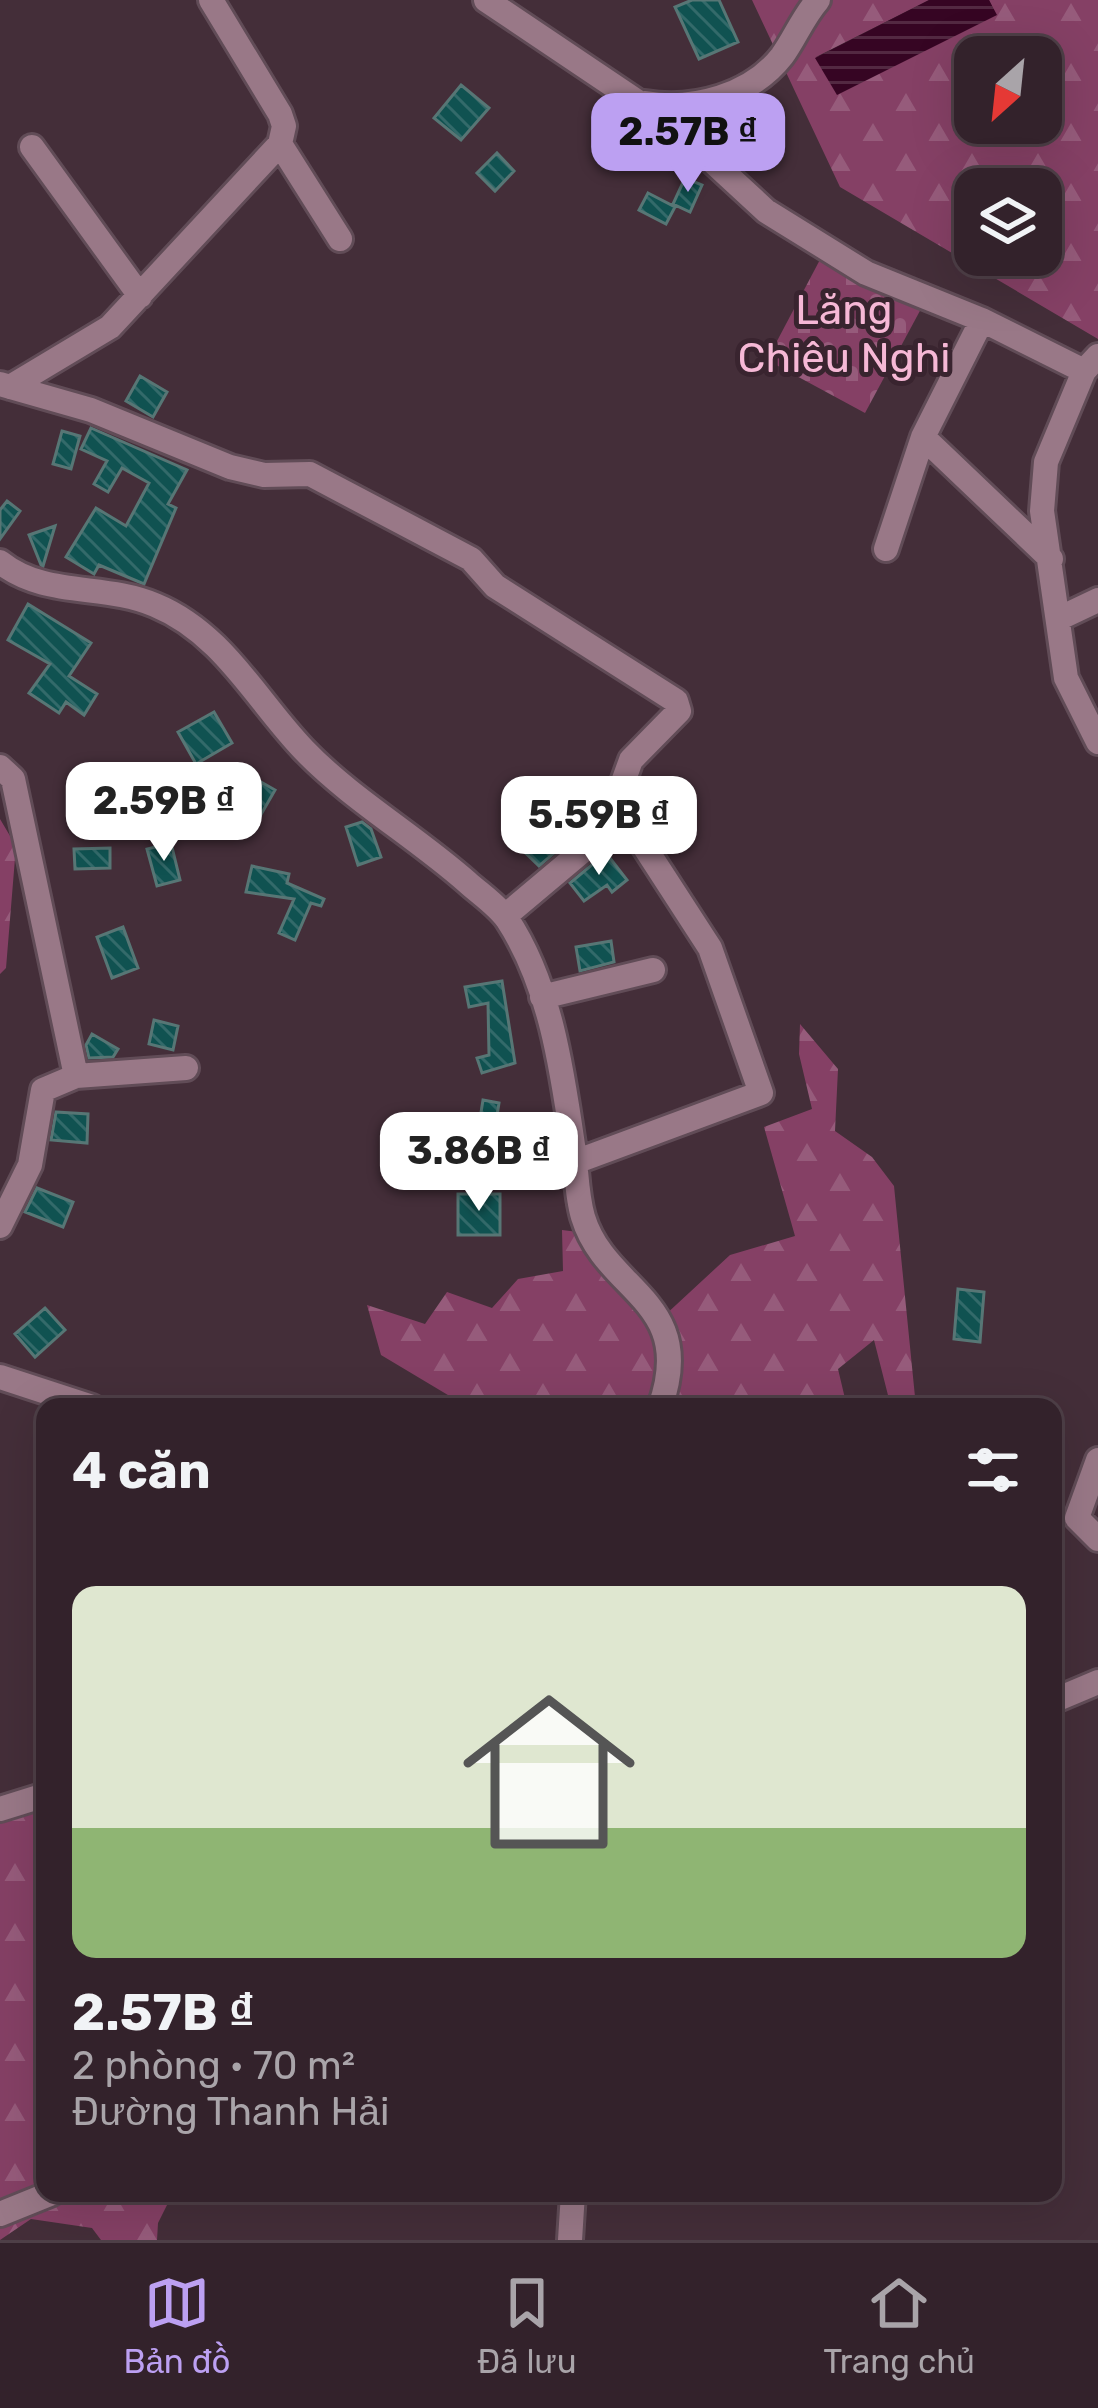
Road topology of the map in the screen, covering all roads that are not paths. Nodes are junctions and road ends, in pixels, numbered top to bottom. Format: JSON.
{"nodes":[{"id":1,"x":212,"y":0,"type":"edge"},
{"id":2,"x":486,"y":0,"type":"edge"},
{"id":3,"x":818,"y":0,"type":"edge"},
{"id":4,"x":636,"y":101,"type":"junction"},
{"id":5,"x":280,"y":144,"type":"junction"},
{"id":6,"x":32,"y":148,"type":"dead end"},
{"id":7,"x":340,"y":238,"type":"dead end"},
{"id":8,"x":140,"y":296,"type":"junction"},
{"id":9,"x":982,"y":320,"type":"junction"},
{"id":10,"x":1091,"y":363,"type":"edge"},
{"id":11,"x":5,"y":386,"type":"edge"},
{"id":12,"x":923,"y":437,"type":"junction"},
{"id":13,"x":886,"y":549,"type":"dead end"},
{"id":14,"x":1051,"y":560,"type":"junction"},
{"id":15,"x":0,"y":562,"type":"edge"},
{"id":16,"x":1098,"y":601,"type":"edge"},
{"id":17,"x":1058,"y":619,"type":"junction"},
{"id":18,"x":1098,"y":742,"type":"edge"},
{"id":19,"x":0,"y":766,"type":"edge"},
{"id":20,"x":618,"y":806,"type":"junction"},
{"id":21,"x":505,"y":916,"type":"junction"},
{"id":22,"x":653,"y":970,"type":"dead end"},
{"id":23,"x":542,"y":997,"type":"junction"},
{"id":24,"x":186,"y":1068,"type":"dead end"},
{"id":25,"x":76,"y":1076,"type":"junction"},
{"id":26,"x":575,"y":1162,"type":"junction"},
{"id":27,"x":0,"y":1226,"type":"edge"},
{"id":28,"x":0,"y":1377,"type":"edge"},
{"id":29,"x":64,"y":1398,"type":"edge"},
{"id":30,"x":662,"y":1398,"type":"edge"},
{"id":31,"x":1098,"y":1460,"type":"edge"},
{"id":32,"x":1098,"y":1539,"type":"edge"},
{"id":33,"x":1098,"y":1682,"type":"edge"},
{"id":34,"x":1062,"y":1697,"type":"edge"},
{"id":35,"x":36,"y":1798,"type":"edge"},
{"id":36,"x":0,"y":1809,"type":"edge"},
{"id":37,"x":36,"y":2199,"type":"edge"},
{"id":38,"x":572,"y":2202,"type":"edge"},
{"id":39,"x":0,"y":2213,"type":"edge"},
{"id":40,"x":570,"y":2240,"type":"edge"}],
"edges":[{"from":1,"to":5,"type":"street"},
{"from":2,"to":4,"type":"street"},
{"from":3,"to":4,"type":"street"},
{"from":4,"to":9,"type":"street"},
{"from":5,"to":7,"type":"street"},
{"from":5,"to":8,"type":"street"},
{"from":6,"to":8,"type":"street"},
{"from":8,"to":11,"type":"street"},
{"from":9,"to":10,"type":"street"},
{"from":9,"to":12,"type":"street"},
{"from":10,"to":14,"type":"street"},
{"from":11,"to":20,"type":"street"},
{"from":12,"to":13,"type":"street"},
{"from":12,"to":14,"type":"street"},
{"from":14,"to":17,"type":"street"},
{"from":15,"to":21,"type":"street"},
{"from":16,"to":17,"type":"street"},
{"from":17,"to":18,"type":"street"},
{"from":19,"to":25,"type":"street"},
{"from":20,"to":21,"type":"street"},
{"from":20,"to":26,"type":"street"},
{"from":21,"to":23,"type":"street"},
{"from":22,"to":23,"type":"street"},
{"from":23,"to":26,"type":"street"},
{"from":24,"to":25,"type":"street"},
{"from":25,"to":27,"type":"street"},
{"from":26,"to":30,"type":"street"},
{"from":28,"to":29,"type":"street"},
{"from":31,"to":32,"type":"street"},
{"from":33,"to":34,"type":"street"},
{"from":35,"to":36,"type":"street"},
{"from":37,"to":39,"type":"street"},
{"from":38,"to":40,"type":"street"}]}
